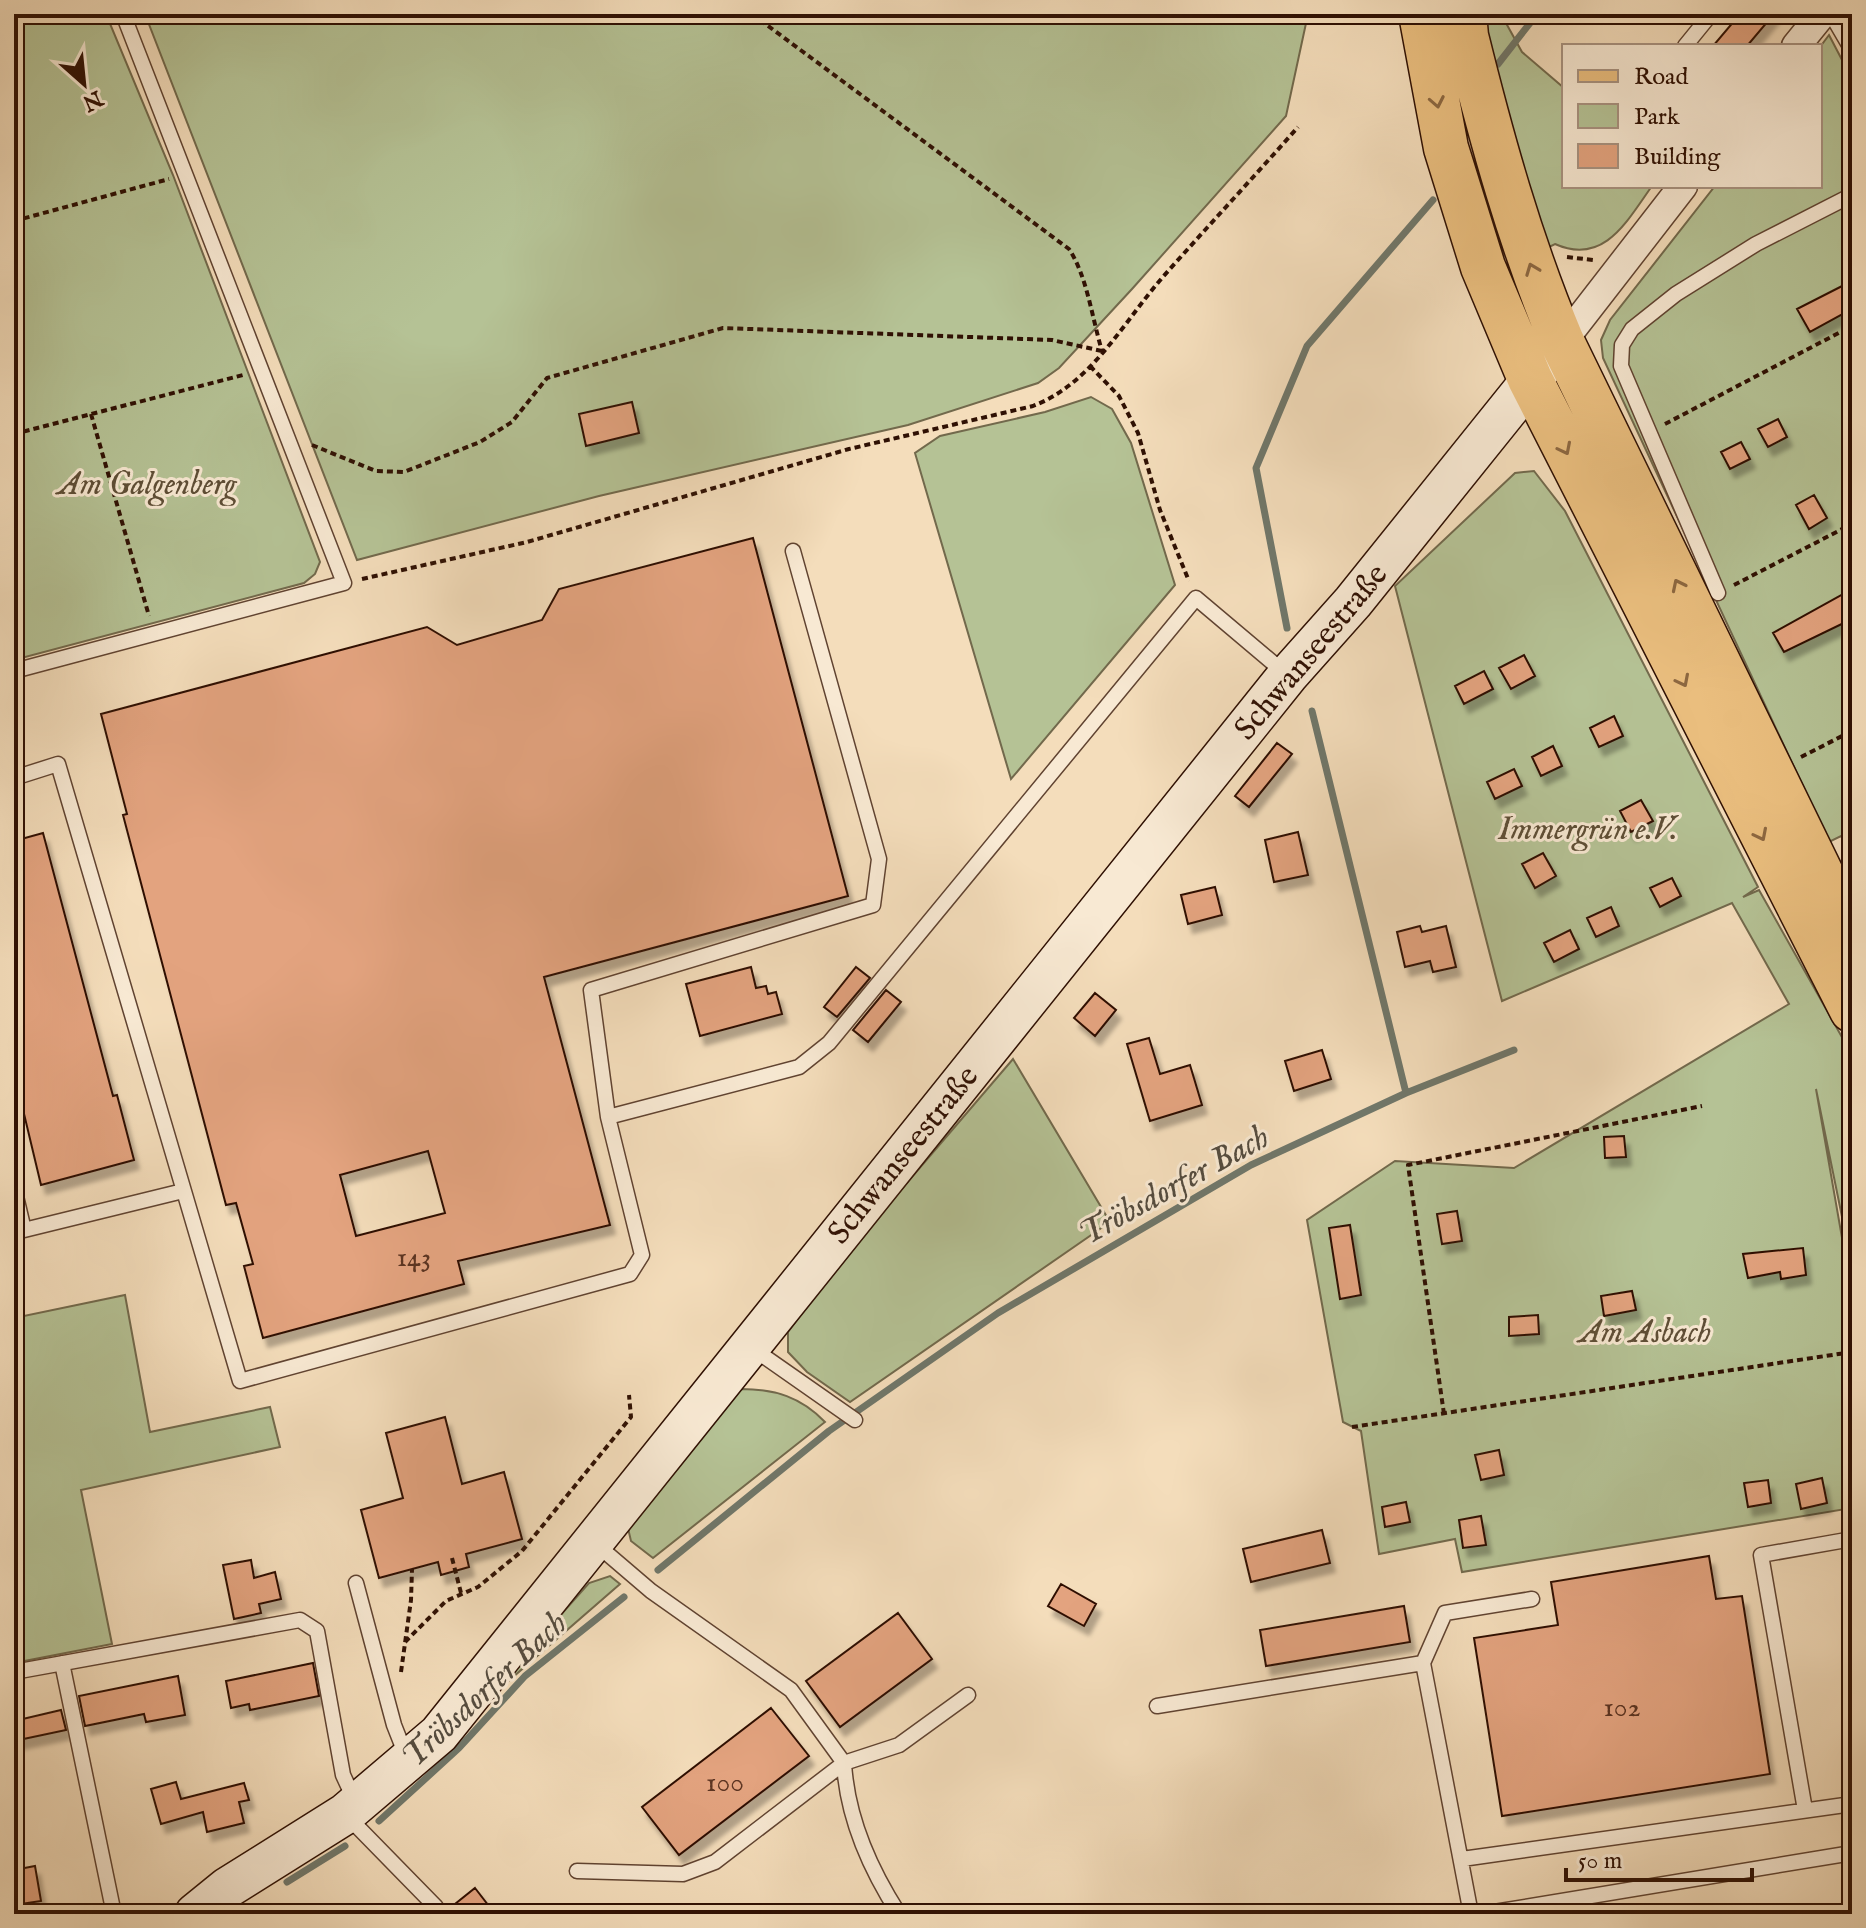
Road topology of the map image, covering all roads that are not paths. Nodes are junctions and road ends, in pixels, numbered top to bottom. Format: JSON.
{"nodes":[{"id":1,"x":123,"y":14,"type":"edge"},
{"id":2,"x":1421,"y":14,"type":"edge"},
{"id":3,"x":1464,"y":14,"type":"edge"},
{"id":4,"x":1711,"y":14,"type":"edge"},
{"id":5,"x":1822,"y":14,"type":"edge"},
{"id":6,"x":1831,"y":14,"type":"edge"},
{"id":7,"x":1687,"y":44,"type":"edge"},
{"id":8,"x":1798,"y":44,"type":"edge"},
{"id":9,"x":1852,"y":50,"type":"edge"},
{"id":10,"x":1681,"y":188,"type":"edge"},
{"id":11,"x":1852,"y":195,"type":"edge"},
{"id":12,"x":1562,"y":342,"type":"junction"},
{"id":13,"x":1530,"y":379,"type":"junction"},
{"id":14,"x":793,"y":551,"type":"dead end"},
{"id":15,"x":1718,"y":593,"type":"road end"},
{"id":16,"x":14,"y":671,"type":"edge"},
{"id":17,"x":1288,"y":675,"type":"junction"},
{"id":18,"x":14,"y":778,"type":"edge"},
{"id":19,"x":1852,"y":937,"type":"edge"},
{"id":20,"x":1852,"y":1010,"type":"edge"},
{"id":21,"x":608,"y":1117,"type":"junction"},
{"id":22,"x":14,"y":1188,"type":"edge"},
{"id":23,"x":183,"y":1191,"type":"junction"},
{"id":24,"x":748,"y":1346,"type":"junction"},
{"id":25,"x":855,"y":1420,"type":"dead end"},
{"id":26,"x":1852,"y":1539,"type":"edge"},
{"id":27,"x":593,"y":1541,"type":"junction"},
{"id":28,"x":356,"y":1583,"type":"dead end"},
{"id":29,"x":1532,"y":1599,"type":"dead end"},
{"id":30,"x":62,"y":1663,"type":"junction"},
{"id":31,"x":1423,"y":1663,"type":"junction"},
{"id":32,"x":14,"y":1672,"type":"edge"},
{"id":33,"x":968,"y":1695,"type":"dead end"},
{"id":34,"x":1157,"y":1706,"type":"dead end"},
{"id":35,"x":410,"y":1761,"type":"junction"},
{"id":36,"x":844,"y":1763,"type":"junction"},
{"id":37,"x":1852,"y":1804,"type":"edge"},
{"id":38,"x":351,"y":1809,"type":"junction"},
{"id":39,"x":1805,"y":1810,"type":"junction"},
{"id":40,"x":1852,"y":1853,"type":"edge"},
{"id":41,"x":1462,"y":1859,"type":"junction"},
{"id":42,"x":577,"y":1871,"type":"dead end"},
{"id":43,"x":436,"y":1907,"type":"dead end"},
{"id":44,"x":114,"y":1914,"type":"edge"},
{"id":45,"x":195,"y":1914,"type":"edge"},
{"id":46,"x":899,"y":1914,"type":"edge"},
{"id":47,"x":1471,"y":1914,"type":"edge"},
{"id":48,"x":1482,"y":1914,"type":"edge"}],
"edges":[{"from":1,"to":16,"type":"lane"},
{"from":2,"to":13,"type":"main road","one_way":true},
{"from":12,"to":3,"type":"main road","one_way":true},
{"from":4,"to":7,"type":"lane"},
{"from":5,"to":8,"type":"street"},
{"from":6,"to":9,"type":"lane"},
{"from":10,"to":12,"type":"street"},
{"from":11,"to":15,"type":"lane"},
{"from":12,"to":13,"type":"street","name":"Schwanseestraße"},
{"from":19,"to":12,"type":"main road","one_way":true},
{"from":13,"to":17,"type":"street","name":"Schwanseestraße"},
{"from":13,"to":20,"type":"main road","one_way":true},
{"from":14,"to":21,"type":"lane"},
{"from":17,"to":21,"type":"lane"},
{"from":17,"to":24,"type":"street","name":"Schwanseestraße"},
{"from":18,"to":23,"type":"lane"},
{"from":21,"to":23,"type":"lane"},
{"from":22,"to":23,"type":"lane"},
{"from":24,"to":25,"type":"lane"},
{"from":24,"to":27,"type":"street","name":"Schwanseestraße"},
{"from":26,"to":39,"type":"lane"},
{"from":27,"to":35,"type":"street","name":"Schwanseestraße"},
{"from":27,"to":36,"type":"lane"},
{"from":28,"to":35,"type":"lane"},
{"from":29,"to":31,"type":"lane"},
{"from":30,"to":32,"type":"lane"},
{"from":30,"to":38,"type":"lane"},
{"from":30,"to":44,"type":"lane"},
{"from":31,"to":34,"type":"lane"},
{"from":31,"to":41,"type":"lane"},
{"from":33,"to":36,"type":"lane"},
{"from":35,"to":38,"type":"street","name":"Schwanseestraße"},
{"from":36,"to":42,"type":"lane"},
{"from":36,"to":46,"type":"lane"},
{"from":37,"to":39,"type":"lane"},
{"from":38,"to":43,"type":"lane"},
{"from":38,"to":45,"type":"street","name":"Schwanseestraße"},
{"from":39,"to":41,"type":"lane"},
{"from":40,"to":48,"type":"lane"},
{"from":41,"to":47,"type":"lane"}]}
